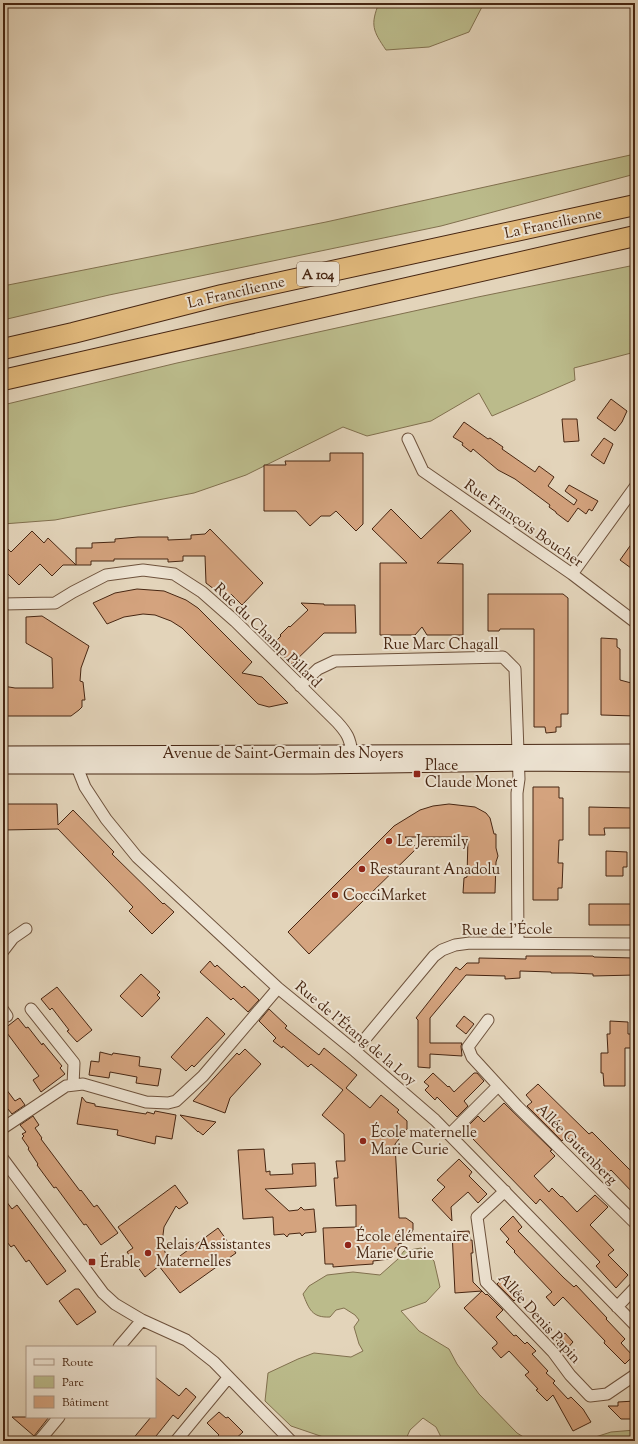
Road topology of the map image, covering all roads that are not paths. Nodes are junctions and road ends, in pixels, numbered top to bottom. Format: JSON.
{"nodes":[{"id":1,"x":635,"y":205,"type":"edge"},
{"id":2,"x":635,"y":236,"type":"edge"},
{"id":3,"x":3,"y":349,"type":"edge"},
{"id":4,"x":3,"y":380,"type":"edge"},
{"id":5,"x":408,"y":440,"type":"dead end"},
{"id":6,"x":635,"y":487,"type":"edge"},
{"id":7,"x":572,"y":574,"type":"junction"},
{"id":8,"x":3,"y":604,"type":"edge"},
{"id":9,"x":635,"y":622,"type":"edge"},
{"id":10,"x":300,"y":686,"type":"junction"},
{"id":11,"x":635,"y":752,"type":"edge"},
{"id":12,"x":352,"y":753,"type":"junction"},
{"id":13,"x":3,"y":754,"type":"edge"},
{"id":14,"x":519,"y":758,"type":"junction"},
{"id":15,"x":78,"y":760,"type":"junction"},
{"id":16,"x":635,"y":764,"type":"edge"},
{"id":17,"x":3,"y":766,"type":"edge"},
{"id":18,"x":26,"y":929,"type":"dead end"},
{"id":19,"x":518,"y":943,"type":"junction"},
{"id":20,"x":635,"y":944,"type":"edge"},
{"id":21,"x":3,"y":951,"type":"edge"},
{"id":22,"x":278,"y":988,"type":"junction"},
{"id":23,"x":31,"y":1009,"type":"dead end"},
{"id":24,"x":488,"y":1020,"type":"dead end"},
{"id":25,"x":355,"y":1051,"type":"junction"},
{"id":26,"x":73,"y":1085,"type":"junction"},
{"id":27,"x":498,"y":1086,"type":"junction"},
{"id":28,"x":3,"y":1128,"type":"edge"},
{"id":29,"x":450,"y":1134,"type":"junction"},
{"id":30,"x":3,"y":1159,"type":"edge"},
{"id":31,"x":505,"y":1191,"type":"junction"},
{"id":32,"x":635,"y":1224,"type":"edge"},
{"id":33,"x":635,"y":1288,"type":"edge"},
{"id":34,"x":617,"y":1307,"type":"junction"},
{"id":35,"x":142,"y":1320,"type":"junction"},
{"id":36,"x":635,"y":1325,"type":"edge"},
{"id":37,"x":120,"y":1346,"type":"edge"},
{"id":38,"x":635,"y":1375,"type":"edge"},
{"id":39,"x":228,"y":1378,"type":"junction"},
{"id":40,"x":58,"y":1418,"type":"edge"},
{"id":41,"x":39,"y":1441,"type":"edge"},
{"id":42,"x":176,"y":1441,"type":"edge"},
{"id":43,"x":291,"y":1441,"type":"edge"}],
"edges":[{"from":1,"to":3,"type":"highway","name":"La Francilienne","number":"A 104"},
{"from":2,"to":4,"type":"highway","name":"La Francilienne","number":"A 104"},
{"from":5,"to":7,"type":"street","name":"Rue François Boucher"},
{"from":6,"to":7,"type":"street"},
{"from":7,"to":9,"type":"street","name":"Rue François Boucher"},
{"from":8,"to":10,"type":"street","name":"Rue du Champ Pillard"},
{"from":10,"to":12,"type":"street","name":"Rue du Champ Pillard"},
{"from":10,"to":14,"type":"street","name":"Rue Marc Chagall"},
{"from":11,"to":14,"type":"main road","name":"Avenue de Saint-Germain des Noyers"},
{"from":12,"to":14,"type":"main road","name":"Avenue de Saint-Germain des Noyers"},
{"from":12,"to":15,"type":"main road","name":"Avenue de Saint-Germain des Noyers"},
{"from":13,"to":15,"type":"main road","name":"Avenue de Saint-Germain des Noyers"},
{"from":14,"to":15,"type":"main road","name":"Avenue de Saint-Germain des Noyers"},
{"from":14,"to":16,"type":"main road","name":"Avenue de Saint-Germain des Noyers"},
{"from":14,"to":19,"type":"street","name":"Rue Marc Chagall"},
{"from":15,"to":17,"type":"main road","name":"Avenue de Saint-Germain des Noyers"},
{"from":15,"to":22,"type":"street","name":"Rue de l'Étang de la Loy"},
{"from":18,"to":21,"type":"street"},
{"from":19,"to":20,"type":"street","name":"Rue de l'École"},
{"from":19,"to":25,"type":"street","name":"Rue de l'École"},
{"from":22,"to":25,"type":"street","name":"Rue de l'Étang de la Loy"},
{"from":22,"to":26,"type":"street"},
{"from":23,"to":26,"type":"street"},
{"from":24,"to":27,"type":"street","name":"Allée Gutenberg"},
{"from":25,"to":29,"type":"street","name":"Rue de l'Étang de la Loy"},
{"from":26,"to":28,"type":"street"},
{"from":27,"to":29,"type":"street"},
{"from":27,"to":32,"type":"street","name":"Allée Gutenberg"},
{"from":29,"to":31,"type":"street","name":"Rue de l'Étang de la Loy"},
{"from":30,"to":35,"type":"street"},
{"from":31,"to":34,"type":"street","name":"Rue de l'Étang de la Loy"},
{"from":31,"to":38,"type":"street","name":"Allée Denis Papin"},
{"from":33,"to":34,"type":"street"},
{"from":34,"to":36,"type":"street","name":"Rue de l'Étang de la Loy"},
{"from":35,"to":37,"type":"street"},
{"from":35,"to":39,"type":"street"},
{"from":39,"to":42,"type":"street"},
{"from":39,"to":43,"type":"street"},
{"from":40,"to":41,"type":"street"}]}
